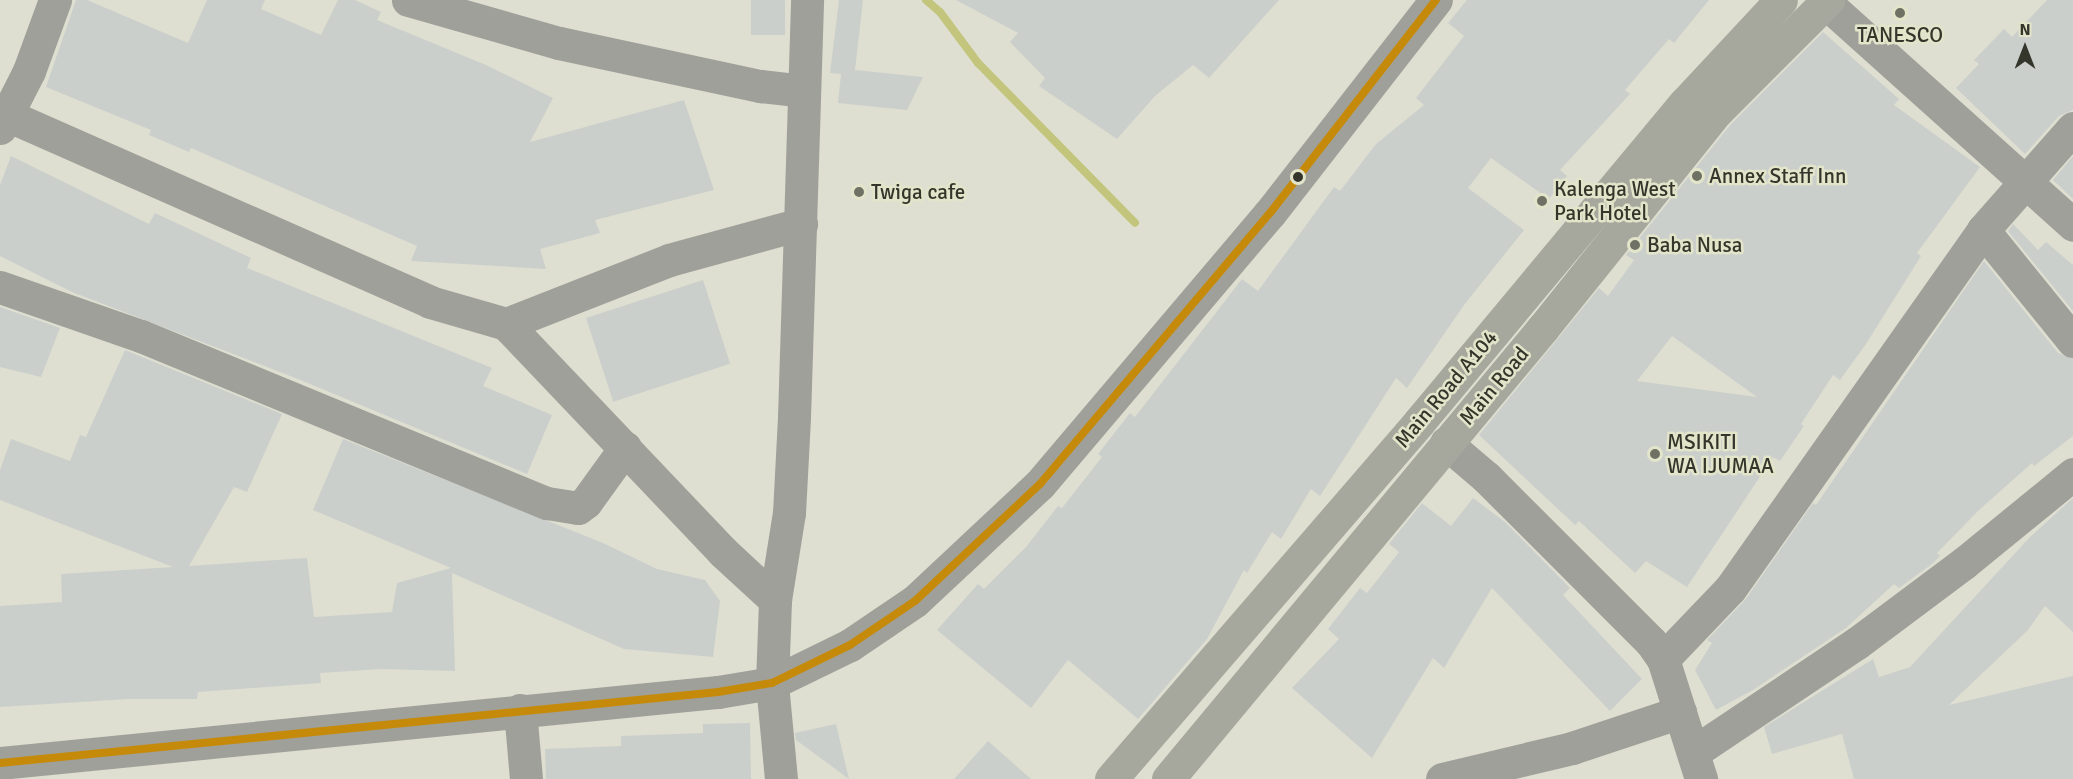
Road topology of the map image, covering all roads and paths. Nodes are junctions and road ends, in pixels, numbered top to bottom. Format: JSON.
{"nodes":[{"id":1,"x":55,"y":0,"type":"edge"},
{"id":2,"x":408,"y":0,"type":"edge"},
{"id":3,"x":807,"y":0,"type":"edge"},
{"id":4,"x":1781,"y":0,"type":"edge"},
{"id":5,"x":1827,"y":1,"type":"edge"},
{"id":6,"x":1422,"y":4,"type":"edge"},
{"id":7,"x":804,"y":91,"type":"junction"},
{"id":8,"x":3,"y":118,"type":"edge"},
{"id":9,"x":2073,"y":128,"type":"edge"},
{"id":10,"x":2024,"y":180,"type":"junction"},
{"id":11,"x":801,"y":224,"type":"junction"},
{"id":12,"x":2073,"y":225,"type":"edge"},
{"id":13,"x":1983,"y":230,"type":"junction"},
{"id":14,"x":0,"y":287,"type":"edge"},
{"id":15,"x":506,"y":324,"type":"junction"},
{"id":16,"x":2073,"y":341,"type":"edge"},
{"id":17,"x":1446,"y":443,"type":"junction"},
{"id":18,"x":625,"y":448,"type":"junction"},
{"id":19,"x":2073,"y":474,"type":"edge"},
{"id":20,"x":775,"y":600,"type":"junction"},
{"id":21,"x":1663,"y":659,"type":"junction"},
{"id":22,"x":772,"y":683,"type":"junction"},
{"id":23,"x":520,"y":710,"type":"junction"},
{"id":24,"x":1680,"y":712,"type":"junction"},
{"id":25,"x":0,"y":764,"type":"edge"},
{"id":26,"x":97,"y":766,"type":"edge"},
{"id":27,"x":1697,"y":766,"type":"edge"},
{"id":28,"x":526,"y":779,"type":"edge"},
{"id":29,"x":781,"y":779,"type":"edge"},
{"id":30,"x":1111,"y":779,"type":"edge"},
{"id":31,"x":1168,"y":779,"type":"edge"},
{"id":32,"x":1442,"y":779,"type":"edge"}],
"edges":[{"from":1,"to":8,"type":"street"},
{"from":2,"to":7,"type":"street"},
{"from":3,"to":7,"type":"street"},
{"from":4,"to":30,"type":"highway","name":"Main Road A104"},
{"from":5,"to":10,"type":"street"},
{"from":5,"to":17,"type":"highway","name":"Main Road"},
{"from":6,"to":22,"type":"street"},
{"from":7,"to":11,"type":"street"},
{"from":8,"to":15,"type":"street"},
{"from":9,"to":10,"type":"street"},
{"from":10,"to":12,"type":"street"},
{"from":10,"to":13,"type":"street"},
{"from":11,"to":15,"type":"street"},
{"from":11,"to":20,"type":"street"},
{"from":13,"to":16,"type":"street"},
{"from":13,"to":21,"type":"street"},
{"from":14,"to":18,"type":"street"},
{"from":15,"to":18,"type":"street"},
{"from":17,"to":21,"type":"street"},
{"from":17,"to":31,"type":"highway","name":"Main Road"},
{"from":18,"to":20,"type":"street"},
{"from":19,"to":27,"type":"street"},
{"from":20,"to":22,"type":"street"},
{"from":21,"to":24,"type":"street"},
{"from":22,"to":23,"type":"street"},
{"from":22,"to":29,"type":"street"},
{"from":23,"to":26,"type":"street"},
{"from":23,"to":28,"type":"street"},
{"from":24,"to":27,"type":"street"},
{"from":24,"to":32,"type":"street"},
{"from":25,"to":26,"type":"street"}]}
